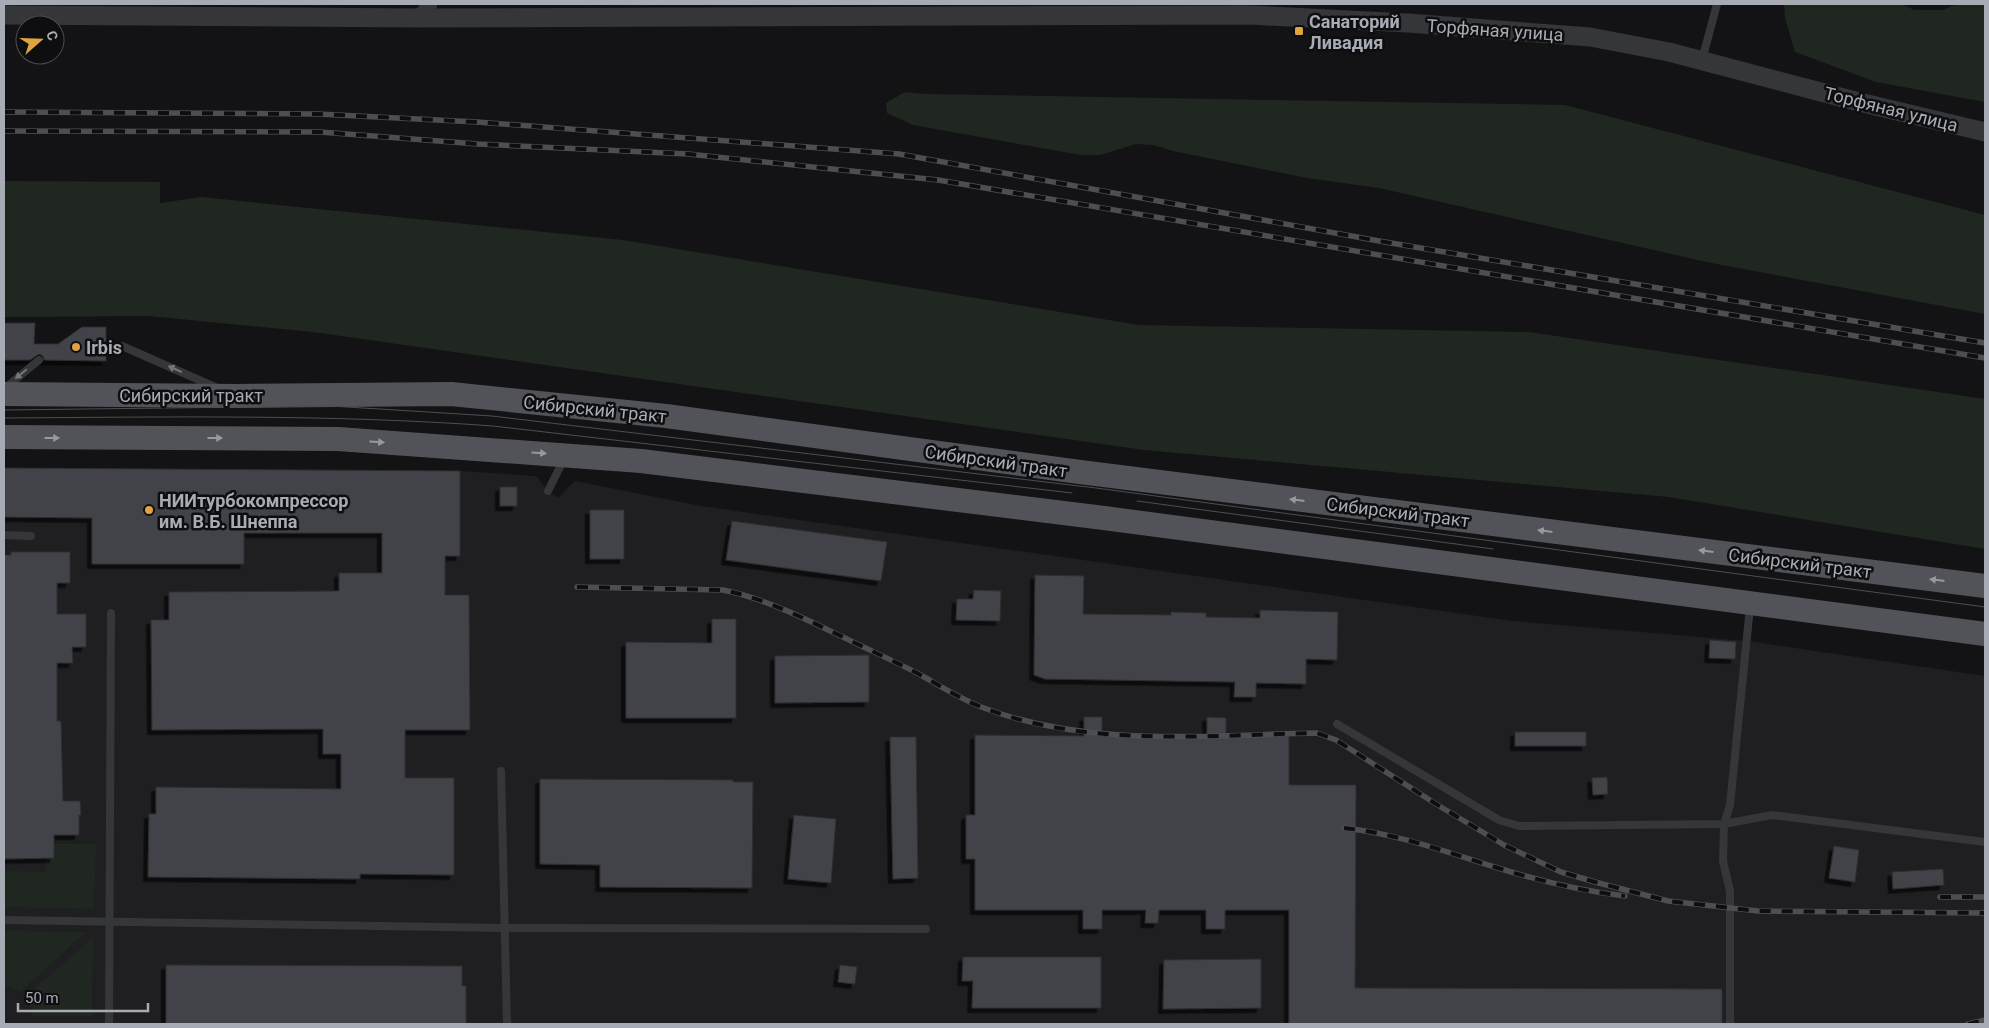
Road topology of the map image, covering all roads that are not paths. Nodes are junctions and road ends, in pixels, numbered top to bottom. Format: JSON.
{"nodes":[{"id":1,"x":1717,"y":4,"type":"edge"},
{"id":2,"x":1251,"y":10,"type":"edge"},
{"id":3,"x":424,"y":11,"type":"edge"},
{"id":4,"x":4,"y":14,"type":"edge"},
{"id":5,"x":1702,"y":61,"type":"junction"},
{"id":6,"x":1985,"y":132,"type":"edge"},
{"id":7,"x":106,"y":346,"type":"dead end"},
{"id":8,"x":39,"y":360,"type":"dead end"},
{"id":9,"x":4,"y":388,"type":"edge"},
{"id":10,"x":4,"y":394,"type":"edge"},
{"id":11,"x":236,"y":396,"type":"junction"},
{"id":12,"x":4,"y":437,"type":"edge"},
{"id":13,"x":566,"y":455,"type":"junction"},
{"id":14,"x":548,"y":491,"type":"dead end"},
{"id":15,"x":4,"y":535,"type":"edge"},
{"id":16,"x":31,"y":536,"type":"dead end"},
{"id":17,"x":1985,"y":586,"type":"edge"},
{"id":18,"x":1750,"y":602,"type":"junction"},
{"id":19,"x":111,"y":613,"type":"dead end"},
{"id":20,"x":1985,"y":634,"type":"edge"},
{"id":21,"x":1336,"y":724,"type":"dead end"},
{"id":22,"x":501,"y":770,"type":"dead end"},
{"id":23,"x":1724,"y":824,"type":"junction"},
{"id":24,"x":1985,"y":842,"type":"edge"},
{"id":25,"x":4,"y":920,"type":"edge"},
{"id":26,"x":110,"y":921,"type":"junction"},
{"id":27,"x":505,"y":928,"type":"junction"},
{"id":28,"x":926,"y":929,"type":"dead end"},
{"id":29,"x":109,"y":1024,"type":"edge"},
{"id":30,"x":507,"y":1024,"type":"edge"},
{"id":31,"x":1730,"y":1024,"type":"edge"}],
"edges":[{"from":1,"to":5,"type":"lane"},
{"from":2,"to":3,"type":"street","name":"Торфяная улица"},
{"from":2,"to":5,"type":"street","name":"Торфяная улица"},
{"from":3,"to":4,"type":"street","name":"Торфяная улица"},
{"from":5,"to":6,"type":"street","name":"Торфяная улица"},
{"from":11,"to":7,"type":"lane","one_way":true},
{"from":8,"to":9,"type":"lane","one_way":true},
{"from":10,"to":11,"type":"main road","name":"Сибирский тракт"},
{"from":17,"to":11,"type":"main road","name":"Сибирский тракт","one_way":true},
{"from":12,"to":13,"type":"main road","one_way":true},
{"from":13,"to":14,"type":"lane"},
{"from":13,"to":18,"type":"main road"},
{"from":15,"to":16,"type":"lane"},
{"from":18,"to":20,"type":"main road"},
{"from":18,"to":23,"type":"lane"},
{"from":19,"to":26,"type":"lane"},
{"from":21,"to":23,"type":"lane"},
{"from":22,"to":27,"type":"lane"},
{"from":23,"to":24,"type":"lane"},
{"from":23,"to":31,"type":"lane"},
{"from":25,"to":26,"type":"lane"},
{"from":26,"to":27,"type":"lane"},
{"from":26,"to":29,"type":"lane"},
{"from":27,"to":28,"type":"lane"},
{"from":27,"to":30,"type":"lane"}]}
